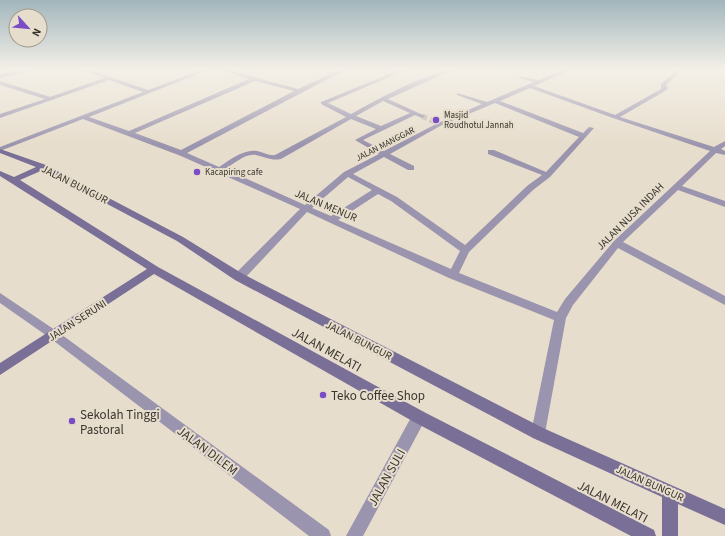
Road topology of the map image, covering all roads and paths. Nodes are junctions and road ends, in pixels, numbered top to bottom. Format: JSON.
{"nodes":[{"id":1,"x":39,"y":95,"type":"edge"},
{"id":2,"x":58,"y":95,"type":"edge"},
{"id":3,"x":139,"y":95,"type":"edge"},
{"id":4,"x":217,"y":95,"type":"edge"},
{"id":5,"x":290,"y":95,"type":"edge"},
{"id":6,"x":343,"y":95,"type":"edge"},
{"id":7,"x":392,"y":95,"type":"edge"},
{"id":8,"x":462,"y":95,"type":"edge"},
{"id":9,"x":509,"y":95,"type":"edge"},
{"id":10,"x":554,"y":95,"type":"edge"},
{"id":11,"x":654,"y":95,"type":"edge"},
{"id":12,"x":49,"y":98,"type":"junction"},
{"id":13,"x":383,"y":99,"type":"junction"},
{"id":14,"x":495,"y":101,"type":"junction"},
{"id":15,"x":487,"y":104,"type":"junction"},
{"id":16,"x":0,"y":116,"type":"edge"},
{"id":17,"x":82,"y":117,"type":"junction"},
{"id":18,"x":352,"y":117,"type":"junction"},
{"id":19,"x":615,"y":117,"type":"junction"},
{"id":20,"x":382,"y":128,"type":"junction"},
{"id":21,"x":591,"y":128,"type":"dead end"},
{"id":22,"x":128,"y":134,"type":"junction"},
{"id":23,"x":584,"y":136,"type":"junction"},
{"id":24,"x":725,"y":143,"type":"edge"},
{"id":25,"x":0,"y":150,"type":"edge"},
{"id":26,"x":715,"y":150,"type":"junction"},
{"id":27,"x":491,"y":152,"type":"dead end"},
{"id":28,"x":182,"y":153,"type":"junction"},
{"id":29,"x":725,"y":153,"type":"edge"},
{"id":30,"x":383,"y":154,"type":"junction"},
{"id":31,"x":43,"y":167,"type":"junction"},
{"id":32,"x":412,"y":168,"type":"dead end"},
{"id":33,"x":219,"y":170,"type":"junction"},
{"id":34,"x":0,"y":173,"type":"edge"},
{"id":35,"x":347,"y":174,"type":"junction"},
{"id":36,"x":547,"y":175,"type":"junction"},
{"id":37,"x":14,"y":180,"type":"junction"},
{"id":38,"x":677,"y":187,"type":"junction"},
{"id":39,"x":378,"y":190,"type":"junction"},
{"id":40,"x":725,"y":204,"type":"edge"},
{"id":41,"x":305,"y":209,"type":"junction"},
{"id":42,"x":333,"y":219,"type":"junction"},
{"id":43,"x":617,"y":243,"type":"junction"},
{"id":44,"x":465,"y":250,"type":"junction"},
{"id":45,"x":154,"y":269,"type":"junction"},
{"id":46,"x":453,"y":275,"type":"junction"},
{"id":47,"x":239,"y":277,"type":"junction"},
{"id":48,"x":0,"y":298,"type":"edge"},
{"id":49,"x":725,"y":301,"type":"edge"},
{"id":50,"x":560,"y":318,"type":"junction"},
{"id":51,"x":54,"y":335,"type":"junction"},
{"id":52,"x":0,"y":370,"type":"edge"},
{"id":53,"x":419,"y":417,"type":"junction"},
{"id":54,"x":538,"y":432,"type":"junction"},
{"id":55,"x":670,"y":492,"type":"junction"},
{"id":56,"x":725,"y":517,"type":"edge"},
{"id":57,"x":323,"y":536,"type":"edge"},
{"id":58,"x":354,"y":536,"type":"edge"},
{"id":59,"x":648,"y":536,"type":"edge"},
{"id":60,"x":670,"y":536,"type":"edge"}],
"edges":[{"from":1,"to":12,"type":"street"},
{"from":2,"to":12,"type":"street"},
{"from":3,"to":17,"type":"street"},
{"from":4,"to":22,"type":"street"},
{"from":5,"to":28,"type":"street"},
{"from":6,"to":18,"type":"street"},
{"from":7,"to":13,"type":"street"},
{"from":8,"to":15,"type":"street"},
{"from":9,"to":14,"type":"street","name":"JALAN MANGGAR"},
{"from":10,"to":19,"type":"street"},
{"from":11,"to":19,"type":"street"},
{"from":12,"to":16,"type":"street"},
{"from":13,"to":18,"type":"street"},
{"from":13,"to":20,"type":"street"},
{"from":14,"to":15,"type":"street","name":"JALAN MANGGAR"},
{"from":14,"to":23,"type":"street"},
{"from":15,"to":30,"type":"street","name":"JALAN MANGGAR"},
{"from":17,"to":22,"type":"street","name":"JALAN MENUR"},
{"from":17,"to":25,"type":"street"},
{"from":18,"to":20,"type":"street"},
{"from":18,"to":33,"type":"street"},
{"from":19,"to":26,"type":"street"},
{"from":20,"to":30,"type":"street"},
{"from":21,"to":23,"type":"street"},
{"from":22,"to":28,"type":"street","name":"JALAN MENUR"},
{"from":23,"to":36,"type":"street"},
{"from":24,"to":26,"type":"street","name":"JALAN NUSA INDAH"},
{"from":25,"to":31,"type":"main road","name":"JALAN BUNGUR"},
{"from":26,"to":29,"type":"street"},
{"from":26,"to":38,"type":"street","name":"JALAN NUSA INDAH"},
{"from":27,"to":36,"type":"street"},
{"from":28,"to":33,"type":"street","name":"JALAN MENUR"},
{"from":30,"to":32,"type":"street"},
{"from":30,"to":35,"type":"street","name":"JALAN MANGGAR"},
{"from":31,"to":37,"type":"main road"},
{"from":31,"to":47,"type":"main road","name":"JALAN BUNGUR"},
{"from":33,"to":41,"type":"street","name":"JALAN MENUR"},
{"from":34,"to":37,"type":"main road","name":"JALAN MELATI"},
{"from":35,"to":39,"type":"street"},
{"from":35,"to":41,"type":"street","name":"JALAN MANGGAR"},
{"from":36,"to":44,"type":"street"},
{"from":37,"to":45,"type":"main road","name":"JALAN MELATI"},
{"from":38,"to":40,"type":"street"},
{"from":38,"to":43,"type":"street","name":"JALAN NUSA INDAH"},
{"from":39,"to":42,"type":"street"},
{"from":39,"to":44,"type":"street"},
{"from":41,"to":42,"type":"street","name":"JALAN MENUR"},
{"from":41,"to":47,"type":"street","name":"JALAN MANGGAR"},
{"from":42,"to":46,"type":"street","name":"JALAN MENUR"},
{"from":43,"to":49,"type":"street"},
{"from":43,"to":50,"type":"street","name":"JALAN NUSA INDAH"},
{"from":44,"to":46,"type":"street"},
{"from":45,"to":51,"type":"main road","name":"JALAN SERUNI"},
{"from":45,"to":53,"type":"main road","name":"JALAN MELATI"},
{"from":46,"to":50,"type":"street","name":"JALAN MENUR"},
{"from":47,"to":54,"type":"main road","name":"JALAN BUNGUR"},
{"from":48,"to":51,"type":"street","name":"JALAN DILEM"},
{"from":50,"to":54,"type":"street","name":"JALAN NUSA INDAH"},
{"from":51,"to":52,"type":"main road","name":"JALAN SERUNI"},
{"from":51,"to":57,"type":"street","name":"JALAN DILEM"},
{"from":53,"to":58,"type":"street","name":"JALAN SULI"},
{"from":53,"to":59,"type":"main road","name":"JALAN MELATI"},
{"from":54,"to":55,"type":"main road","name":"JALAN BUNGUR"},
{"from":55,"to":56,"type":"main road","name":"JALAN BUNGUR"},
{"from":55,"to":60,"type":"main road"}]}
